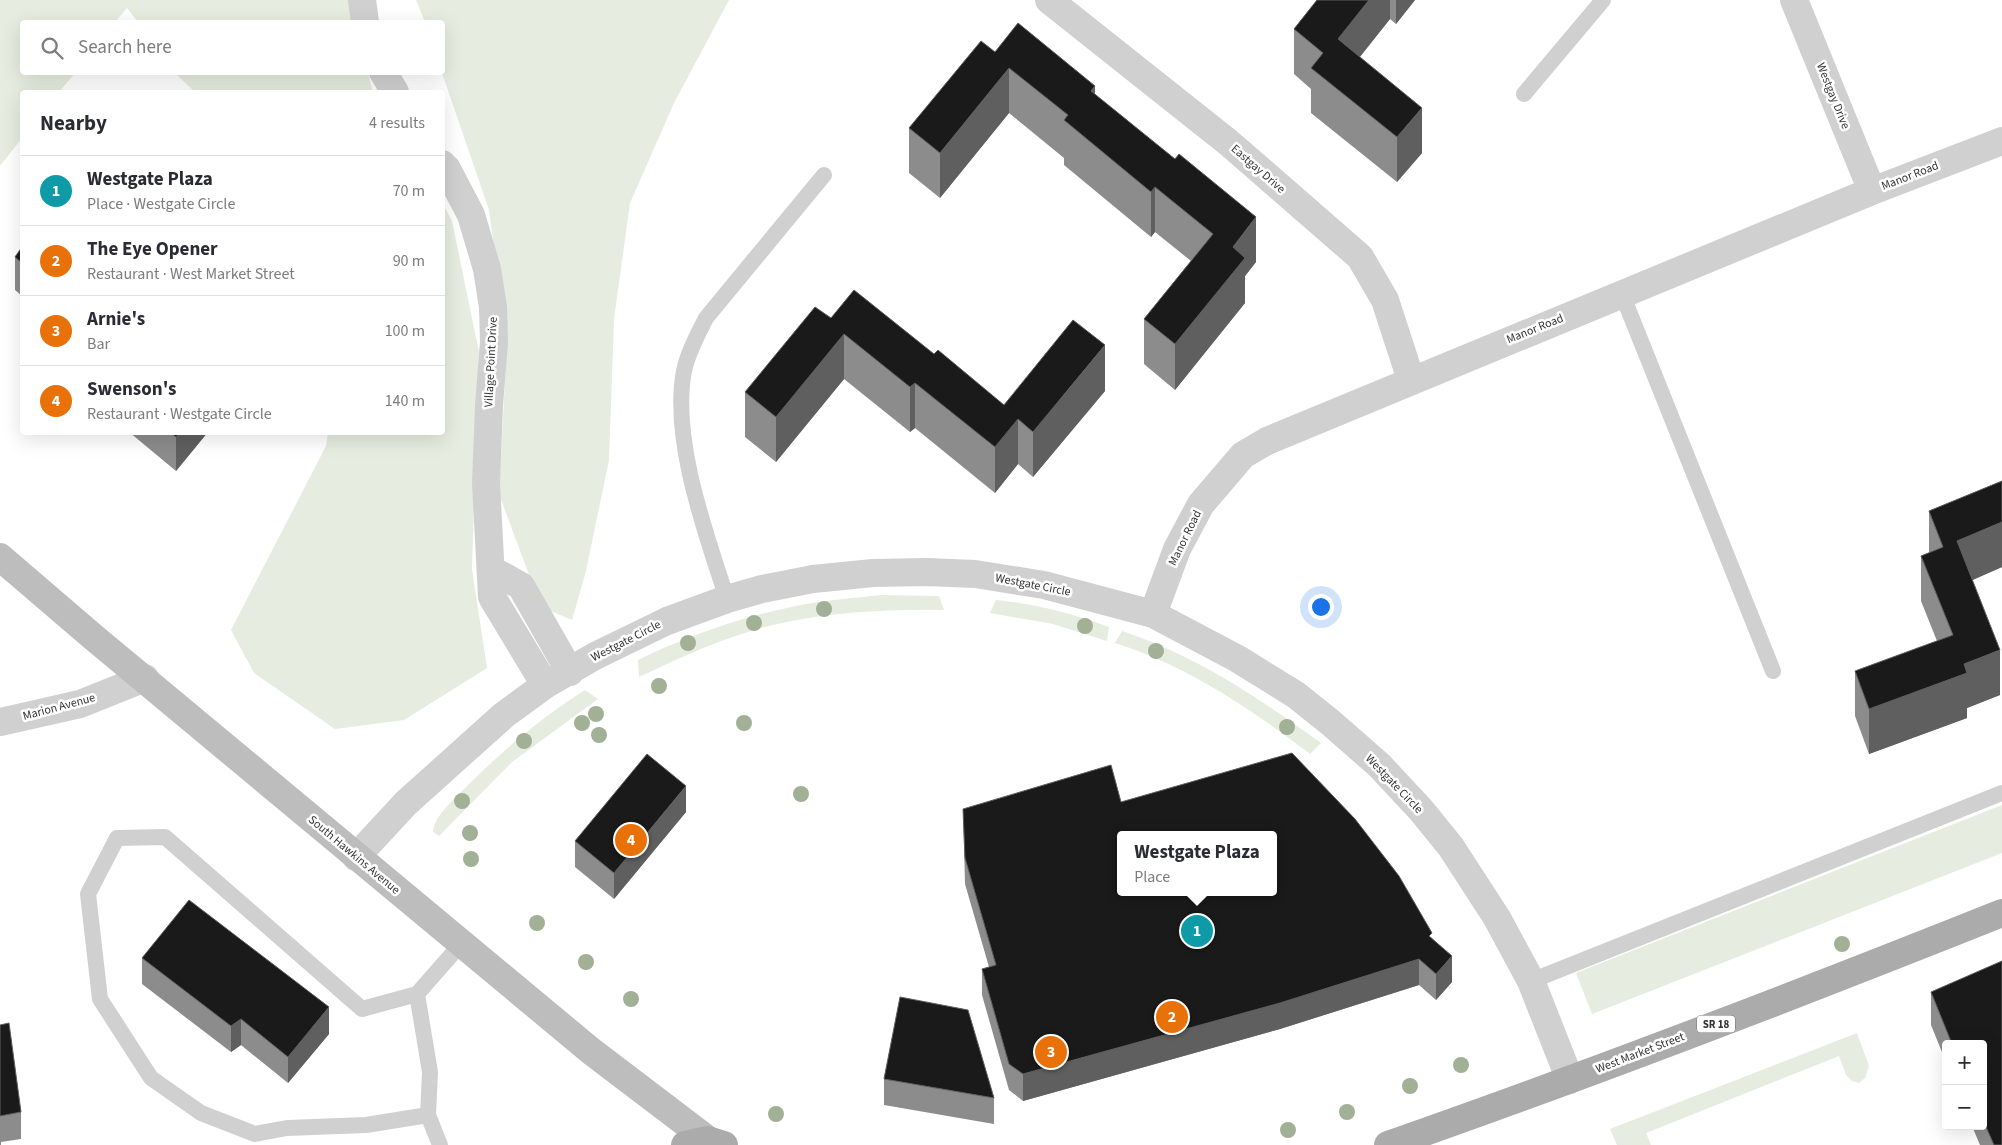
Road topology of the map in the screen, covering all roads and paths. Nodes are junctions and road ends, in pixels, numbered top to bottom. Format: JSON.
{"nodes":[{"id":1,"x":362,"y":0,"type":"edge"},
{"id":2,"x":1049,"y":0,"type":"edge"},
{"id":3,"x":1603,"y":0,"type":"edge"},
{"id":4,"x":1794,"y":0,"type":"edge"},
{"id":5,"x":365,"y":20,"type":"edge"},
{"id":6,"x":385,"y":75,"type":"edge"},
{"id":7,"x":394,"y":90,"type":"edge"},
{"id":8,"x":1524,"y":94,"type":"dead end"},
{"id":9,"x":2002,"y":141,"type":"edge"},
{"id":10,"x":445,"y":167,"type":"edge"},
{"id":11,"x":824,"y":175,"type":"dead end"},
{"id":12,"x":1872,"y":191,"type":"junction"},
{"id":13,"x":1622,"y":294,"type":"junction"},
{"id":14,"x":1411,"y":380,"type":"junction"},
{"id":15,"x":0,"y":557,"type":"edge"},
{"id":16,"x":492,"y":570,"type":"junction"},
{"id":17,"x":726,"y":599,"type":"junction"},
{"id":18,"x":1153,"y":614,"type":"junction"},
{"id":19,"x":1773,"y":671,"type":"dead end"},
{"id":20,"x":570,"y":672,"type":"junction"},
{"id":21,"x":145,"y":678,"type":"junction"},
{"id":22,"x":545,"y":685,"type":"junction"},
{"id":23,"x":0,"y":722,"type":"edge"},
{"id":24,"x":2002,"y":793,"type":"edge"},
{"id":25,"x":356,"y":857,"type":"junction"},
{"id":26,"x":2002,"y":913,"type":"edge"},
{"id":27,"x":461,"y":944,"type":"junction"},
{"id":28,"x":1531,"y":981,"type":"junction"},
{"id":29,"x":417,"y":994,"type":"junction"},
{"id":30,"x":1570,"y":1080,"type":"junction"},
{"id":31,"x":428,"y":1115,"type":"junction"},
{"id":32,"x":255,"y":1140,"type":"edge"},
{"id":33,"x":708,"y":1144,"type":"edge"},
{"id":34,"x":440,"y":1145,"type":"edge"},
{"id":35,"x":1388,"y":1145,"type":"edge"}],
"edges":[{"from":1,"to":5,"type":"street"},
{"from":2,"to":14,"type":"street","name":"Eastgay Drive"},
{"from":3,"to":8,"type":"lane"},
{"from":4,"to":12,"type":"street","name":"Westgay Drive"},
{"from":6,"to":7,"type":"street"},
{"from":9,"to":12,"type":"street","name":"Manor Road"},
{"from":10,"to":16,"type":"street","name":"Village Point Drive"},
{"from":11,"to":17,"type":"lane"},
{"from":12,"to":13,"type":"street","name":"Manor Road"},
{"from":13,"to":14,"type":"street","name":"Manor Road"},
{"from":13,"to":19,"type":"lane"},
{"from":14,"to":18,"type":"street","name":"Manor Road"},
{"from":15,"to":21,"type":"main road","name":"South Hawkins Avenue"},
{"from":16,"to":20,"type":"street"},
{"from":16,"to":22,"type":"street","name":"Village Point Drive"},
{"from":17,"to":18,"type":"street","name":"Westgate Circle"},
{"from":17,"to":20,"type":"street","name":"Westgate Circle"},
{"from":18,"to":28,"type":"street","name":"Westgate Circle"},
{"from":20,"to":22,"type":"street","name":"Westgate Circle"},
{"from":21,"to":23,"type":"street","name":"Marion Avenue"},
{"from":21,"to":25,"type":"main road","name":"South Hawkins Avenue"},
{"from":22,"to":25,"type":"street","name":"Westgate Circle"},
{"from":24,"to":28,"type":"lane"},
{"from":25,"to":27,"type":"main road","name":"South Hawkins Avenue"},
{"from":26,"to":30,"type":"main road","name":"West Market Street","number":"SR 18"},
{"from":27,"to":29,"type":"lane"},
{"from":27,"to":33,"type":"main road","name":"South Hawkins Avenue"},
{"from":28,"to":30,"type":"street","name":"Westgate Circle"},
{"from":29,"to":31,"type":"lane"},
{"from":29,"to":32,"type":"lane"},
{"from":30,"to":35,"type":"main road","name":"West Market Street","number":"SR 18"},
{"from":31,"to":32,"type":"lane"},
{"from":31,"to":34,"type":"lane"}]}
